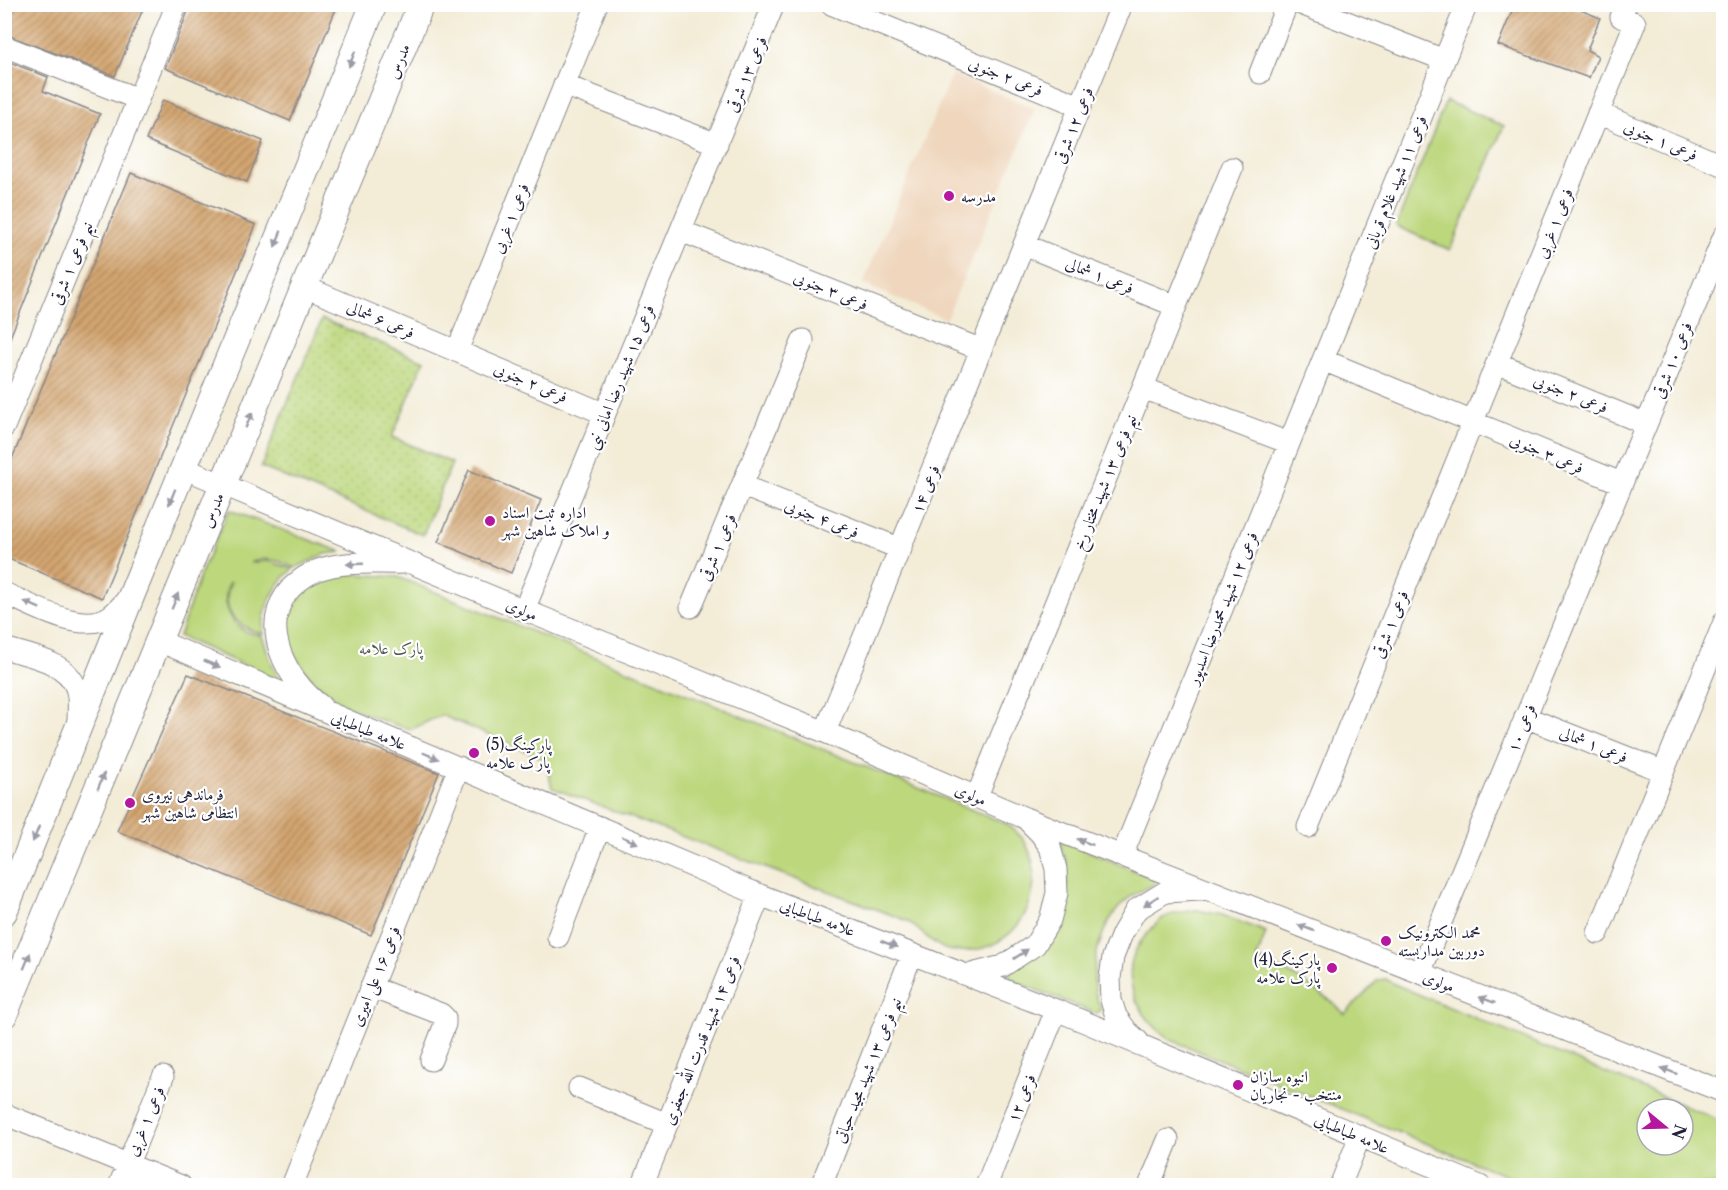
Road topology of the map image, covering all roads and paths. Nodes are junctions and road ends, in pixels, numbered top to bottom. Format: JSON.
{"nodes":[{"id":1,"x":177,"y":4,"type":"edge"},
{"id":2,"x":374,"y":4,"type":"edge"},
{"id":3,"x":421,"y":4,"type":"edge"},
{"id":4,"x":597,"y":4,"type":"edge"},
{"id":5,"x":774,"y":4,"type":"edge"},
{"id":6,"x":831,"y":4,"type":"edge"},
{"id":7,"x":1122,"y":4,"type":"edge"},
{"id":8,"x":1287,"y":4,"type":"edge"},
{"id":9,"x":1301,"y":4,"type":"edge"},
{"id":10,"x":1467,"y":4,"type":"edge"},
{"id":11,"x":1630,"y":14,"type":"edge"},
{"id":12,"x":4,"y":46,"type":"edge"},
{"id":13,"x":1444,"y":60,"type":"junction"},
{"id":14,"x":1260,"y":72,"type":"dead end"},
{"id":15,"x":564,"y":85,"type":"junction"},
{"id":16,"x":138,"y":99,"type":"junction"},
{"id":17,"x":1080,"y":106,"type":"junction"},
{"id":18,"x":1598,"y":113,"type":"junction"},
{"id":19,"x":717,"y":144,"type":"junction"},
{"id":20,"x":1724,"y":166,"type":"edge"},
{"id":21,"x":1232,"y":168,"type":"dead end"},
{"id":22,"x":681,"y":231,"type":"junction"},
{"id":23,"x":1724,"y":236,"type":"edge"},
{"id":24,"x":1024,"y":245,"type":"junction"},
{"id":25,"x":305,"y":287,"type":"junction"},
{"id":26,"x":1176,"y":306,"type":"junction"},
{"id":27,"x":803,"y":340,"type":"dead end"},
{"id":28,"x":982,"y":350,"type":"junction"},
{"id":29,"x":457,"y":351,"type":"junction"},
{"id":30,"x":1323,"y":360,"type":"junction"},
{"id":31,"x":1497,"y":363,"type":"junction"},
{"id":32,"x":1143,"y":387,"type":"junction"},
{"id":33,"x":605,"y":414,"type":"junction"},
{"id":34,"x":1473,"y":422,"type":"junction"},
{"id":35,"x":1646,"y":424,"type":"junction"},
{"id":36,"x":4,"y":427,"type":"edge"},
{"id":37,"x":1289,"y":443,"type":"junction"},
{"id":38,"x":183,"y":468,"type":"junction"},
{"id":39,"x":223,"y":483,"type":"junction"},
{"id":40,"x":1621,"y":483,"type":"junction"},
{"id":41,"x":743,"y":486,"type":"junction"},
{"id":42,"x":901,"y":549,"type":"junction"},
{"id":43,"x":414,"y":563,"type":"junction"},
{"id":44,"x":4,"y":593,"type":"edge"},
{"id":45,"x":132,"y":594,"type":"junction"},
{"id":46,"x":691,"y":608,"type":"dead end"},
{"id":47,"x":524,"y":610,"type":"junction"},
{"id":48,"x":1724,"y":622,"type":"edge"},
{"id":49,"x":159,"y":641,"type":"junction"},
{"id":50,"x":4,"y":648,"type":"edge"},
{"id":51,"x":334,"y":716,"type":"junction"},
{"id":52,"x":1525,"y":717,"type":"junction"},
{"id":53,"x":78,"y":726,"type":"junction"},
{"id":54,"x":825,"y":732,"type":"junction"},
{"id":55,"x":459,"y":767,"type":"junction"},
{"id":56,"x":1662,"y":771,"type":"junction"},
{"id":57,"x":977,"y":796,"type":"junction"},
{"id":58,"x":1025,"y":818,"type":"junction"},
{"id":59,"x":600,"y":827,"type":"junction"},
{"id":60,"x":1308,"y":827,"type":"dead end"},
{"id":61,"x":1122,"y":856,"type":"junction"},
{"id":62,"x":1206,"y":889,"type":"junction"},
{"id":63,"x":760,"y":894,"type":"junction"},
{"id":64,"x":4,"y":912,"type":"edge"},
{"id":65,"x":1598,"y":933,"type":"dead end"},
{"id":66,"x":558,"y":937,"type":"dead end"},
{"id":67,"x":912,"y":954,"type":"junction"},
{"id":68,"x":1420,"y":973,"type":"junction"},
{"id":69,"x":968,"y":975,"type":"junction"},
{"id":70,"x":371,"y":987,"type":"junction"},
{"id":71,"x":1056,"y":1010,"type":"junction"},
{"id":72,"x":4,"y":1015,"type":"edge"},
{"id":73,"x":1143,"y":1046,"type":"junction"},
{"id":74,"x":431,"y":1059,"type":"dead end"},
{"id":75,"x":163,"y":1077,"type":"dead end"},
{"id":76,"x":1722,"y":1086,"type":"edge"},
{"id":77,"x":579,"y":1088,"type":"dead end"},
{"id":78,"x":4,"y":1114,"type":"edge"},
{"id":79,"x":667,"y":1124,"type":"junction"},
{"id":80,"x":1360,"y":1136,"type":"junction"},
{"id":81,"x":1168,"y":1140,"type":"dead end"},
{"id":82,"x":127,"y":1164,"type":"junction"},
{"id":83,"x":119,"y":1185,"type":"edge"},
{"id":84,"x":181,"y":1185,"type":"edge"},
{"id":85,"x":291,"y":1185,"type":"edge"},
{"id":86,"x":642,"y":1185,"type":"edge"},
{"id":87,"x":820,"y":1185,"type":"edge"},
{"id":88,"x":986,"y":1185,"type":"edge"},
{"id":89,"x":1149,"y":1185,"type":"edge"},
{"id":90,"x":1340,"y":1185,"type":"edge"},
{"id":91,"x":1480,"y":1185,"type":"edge"}],
"edges":[{"from":1,"to":16,"type":"street","name":"نیم فرعی ۱ شرقی"},
{"from":2,"to":38,"type":"main road","one_way":true},
{"from":3,"to":25,"type":"main road","name":"مدرس"},
{"from":4,"to":15,"type":"street","name":"فرعی ۱ غربی"},
{"from":5,"to":19,"type":"street","name":"فرعی ۱۳ شرقی"},
{"from":6,"to":17,"type":"street","name":"فرعی ۲ جنوبی"},
{"from":7,"to":17,"type":"street","name":"فرعی ۱۲ شرقی"},
{"from":8,"to":14,"type":"street"},
{"from":9,"to":13,"type":"street"},
{"from":10,"to":13,"type":"street","name":"فرعی ۱۱ شهید غلام قربانی"},
{"from":11,"to":18,"type":"street","name":"فرعی ۱ غربی"},
{"from":12,"to":16,"type":"street"},
{"from":13,"to":30,"type":"street","name":"فرعی ۱۱ شهید غلام قربانی"},
{"from":15,"to":19,"type":"street"},
{"from":15,"to":29,"type":"street","name":"فرعی ۱ غربی"},
{"from":16,"to":36,"type":"street","name":"نیم فرعی ۱ شرقی"},
{"from":17,"to":24,"type":"street","name":"فرعی ۱۲ شرقی"},
{"from":18,"to":20,"type":"street","name":"فرعی ۱ جنوبی"},
{"from":18,"to":31,"type":"street","name":"فرعی ۱ غربی"},
{"from":19,"to":22,"type":"street","name":"فرعی ۱۵ شهید رضا امانی نبی"},
{"from":21,"to":26,"type":"street","name":"نیم فرعی ۱۳ شهید مختار رخ"},
{"from":22,"to":28,"type":"street","name":"فرعی ۳ جنوبی"},
{"from":22,"to":33,"type":"street","name":"فرعی ۱۵ شهید رضا امانی نبی"},
{"from":23,"to":35,"type":"street","name":"فرعی ۱۰ شرقی"},
{"from":24,"to":26,"type":"street","name":"فرعی ۱ شمالی"},
{"from":24,"to":28,"type":"street","name":"فرعی ۱۴"},
{"from":25,"to":29,"type":"street","name":"فرعی ۶ شمالی"},
{"from":39,"to":25,"type":"main road","name":"مدرس","one_way":true},
{"from":26,"to":32,"type":"street","name":"نیم فرعی ۱۳ شهید مختار رخ"},
{"from":27,"to":41,"type":"street"},
{"from":28,"to":42,"type":"street","name":"فرعی ۱۴"},
{"from":29,"to":33,"type":"street","name":"فرعی ۲ جنوبی"},
{"from":30,"to":34,"type":"street"},
{"from":30,"to":37,"type":"street","name":"فرعی ۱۲ شهید محمدرضا اسدپور"},
{"from":31,"to":34,"type":"street","name":"فرعی ۱ غربی"},
{"from":31,"to":35,"type":"street","name":"فرعی ۲ جنوبی"},
{"from":32,"to":37,"type":"street"},
{"from":32,"to":57,"type":"street","name":"نیم فرعی ۱۳ شهید مختار رخ"},
{"from":33,"to":47,"type":"street","name":"فرعی ۱۵ شهید رضا امانی نبی"},
{"from":34,"to":40,"type":"street","name":"فرعی ۳ جنوبی"},
{"from":34,"to":60,"type":"street","name":"فرعی ۱ شرقی"},
{"from":35,"to":40,"type":"street","name":"فرعی ۱۰ شرقی"},
{"from":37,"to":61,"type":"street","name":"فرعی ۱۲ شهید محمدرضا اسدپور"},
{"from":38,"to":39,"type":"street","name":"مولوی"},
{"from":38,"to":45,"type":"main road","one_way":true},
{"from":39,"to":43,"type":"street","name":"مولوی"},
{"from":49,"to":39,"type":"main road","name":"مدرس","one_way":true},
{"from":40,"to":52,"type":"street","name":"فرعی ۱۰"},
{"from":41,"to":42,"type":"street","name":"فرعی ۴ جنوبی"},
{"from":41,"to":46,"type":"street","name":"فرعی ۱ شرقی"},
{"from":42,"to":54,"type":"street","name":"فرعی ۱۴"},
{"from":43,"to":47,"type":"street","name":"مولوی"},
{"from":43,"to":51,"type":"street","one_way":true},
{"from":45,"to":44,"type":"street","one_way":true},
{"from":45,"to":53,"type":"main road"},
{"from":47,"to":54,"type":"street","name":"مولوی"},
{"from":48,"to":56,"type":"street"},
{"from":49,"to":51,"type":"street","name":"علامه طباطبایی","one_way":true},
{"from":72,"to":49,"type":"main road","name":"مدرس","one_way":true},
{"from":50,"to":53,"type":"street"},
{"from":51,"to":55,"type":"street","name":"علامه طباطبایی","one_way":true},
{"from":52,"to":56,"type":"street","name":"فرعی ۱ شمالی"},
{"from":52,"to":68,"type":"street","name":"فرعی ۱۰"},
{"from":53,"to":64,"type":"main road","one_way":true},
{"from":54,"to":57,"type":"street","name":"مولوی"},
{"from":55,"to":59,"type":"street","name":"علامه طباطبایی"},
{"from":55,"to":70,"type":"street","name":"فرعی ۱۶ علی امیری"},
{"from":56,"to":65,"type":"street"},
{"from":57,"to":58,"type":"street","name":"مولوی"},
{"from":61,"to":58,"type":"street","name":"مولوی","one_way":true},
{"from":69,"to":58,"type":"street","one_way":true},
{"from":59,"to":63,"type":"street","name":"علامه طباطبایی","one_way":true},
{"from":59,"to":66,"type":"street"},
{"from":61,"to":62,"type":"street","name":"مولوی"},
{"from":68,"to":62,"type":"street","name":"مولوی","one_way":true},
{"from":62,"to":73,"type":"street","one_way":true},
{"from":63,"to":67,"type":"street","name":"علامه طباطبایی","one_way":true},
{"from":63,"to":79,"type":"street","name":"فرعی ۱۴ شهید قدرت الله جعفری"},
{"from":67,"to":69,"type":"street","name":"علامه طباطبایی"},
{"from":67,"to":87,"type":"street","name":"نیم فرعی ۱۳ شهید مجید حیاتی"},
{"from":76,"to":68,"type":"street","name":"مولوی","one_way":true},
{"from":69,"to":71,"type":"street","name":"علامه طباطبایی"},
{"from":70,"to":74,"type":"street"},
{"from":70,"to":85,"type":"street","name":"فرعی ۱۶ علی امیری"},
{"from":71,"to":73,"type":"street","name":"علامه طباطبایی"},
{"from":71,"to":88,"type":"street","name":"فرعی ۱۲"},
{"from":73,"to":80,"type":"street","name":"علامه طباطبایی"},
{"from":75,"to":82,"type":"street","name":"فرعی ۱ غربی"},
{"from":77,"to":79,"type":"street"},
{"from":78,"to":82,"type":"street"},
{"from":79,"to":86,"type":"street","name":"فرعی ۱۴ شهید قدرت الله جعفری"},
{"from":80,"to":90,"type":"street"},
{"from":80,"to":91,"type":"street","name":"علامه طباطبایی"},
{"from":81,"to":89,"type":"street"},
{"from":82,"to":83,"type":"street"},
{"from":82,"to":84,"type":"street"}]}
